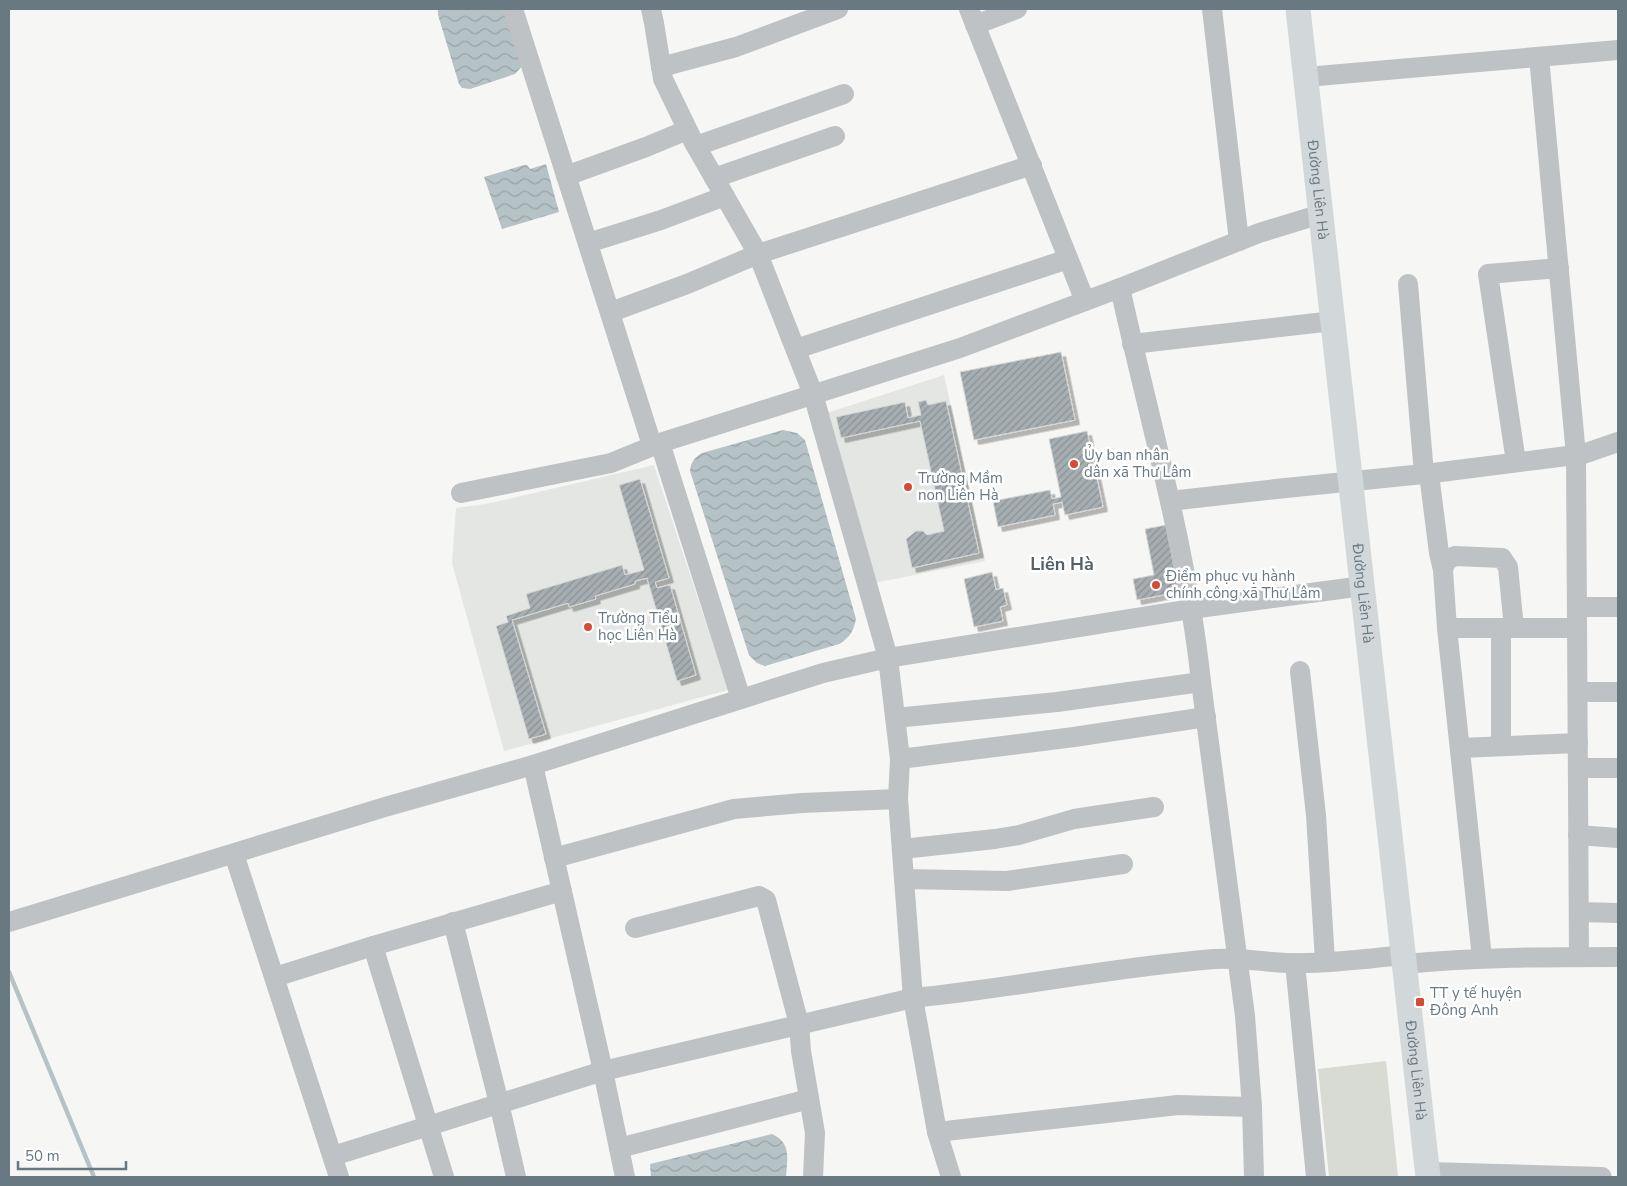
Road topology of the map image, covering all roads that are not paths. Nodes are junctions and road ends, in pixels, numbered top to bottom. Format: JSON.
{"nodes":[{"id":1,"x":513,"y":9,"type":"edge"},
{"id":2,"x":650,"y":9,"type":"edge"},
{"id":3,"x":838,"y":9,"type":"edge"},
{"id":4,"x":1017,"y":9,"type":"edge"},
{"id":5,"x":1212,"y":9,"type":"edge"},
{"id":6,"x":1298,"y":9,"type":"edge"},
{"id":7,"x":972,"y":17,"type":"edge"},
{"id":8,"x":1618,"y":50,"type":"edge"},
{"id":9,"x":1539,"y":57,"type":"junction"},
{"id":10,"x":661,"y":67,"type":"junction"},
{"id":11,"x":1306,"y":77,"type":"junction"},
{"id":12,"x":844,"y":94,"type":"dead end"},
{"id":13,"x":836,"y":136,"type":"dead end"},
{"id":14,"x":691,"y":138,"type":"junction"},
{"id":15,"x":1032,"y":166,"type":"junction"},
{"id":16,"x":566,"y":176,"type":"junction"},
{"id":17,"x":714,"y":178,"type":"junction"},
{"id":18,"x":725,"y":196,"type":"junction"},
{"id":19,"x":1321,"y":214,"type":"junction"},
{"id":20,"x":1239,"y":241,"type":"junction"},
{"id":21,"x":588,"y":243,"type":"junction"},
{"id":22,"x":758,"y":254,"type":"junction"},
{"id":23,"x":1068,"y":258,"type":"junction"},
{"id":24,"x":1559,"y":268,"type":"junction"},
{"id":25,"x":1408,"y":284,"type":"dead end"},
{"id":26,"x":1120,"y":288,"type":"junction"},
{"id":27,"x":1085,"y":301,"type":"junction"},
{"id":28,"x":610,"y":312,"type":"junction"},
{"id":29,"x":1333,"y":321,"type":"junction"},
{"id":30,"x":1132,"y":344,"type":"junction"},
{"id":31,"x":796,"y":349,"type":"junction"},
{"id":32,"x":813,"y":394,"type":"junction"},
{"id":33,"x":1618,"y":442,"type":"edge"},
{"id":34,"x":656,"y":444,"type":"junction"},
{"id":35,"x":1576,"y":455,"type":"junction"},
{"id":36,"x":1516,"y":462,"type":"junction"},
{"id":37,"x":1426,"y":474,"type":"junction"},
{"id":38,"x":1350,"y":481,"type":"junction"},
{"id":39,"x":461,"y":493,"type":"dead end"},
{"id":40,"x":1170,"y":501,"type":"junction"},
{"id":41,"x":1443,"y":570,"type":"junction"},
{"id":42,"x":1363,"y":586,"type":"junction"},
{"id":43,"x":1577,"y":607,"type":"junction"},
{"id":44,"x":1618,"y":607,"type":"edge"},
{"id":45,"x":1191,"y":609,"type":"junction"},
{"id":46,"x":1447,"y":628,"type":"junction"},
{"id":47,"x":1507,"y":628,"type":"junction"},
{"id":48,"x":1577,"y":628,"type":"junction"},
{"id":49,"x":888,"y":658,"type":"junction"},
{"id":50,"x":1300,"y":671,"type":"dead end"},
{"id":51,"x":1201,"y":682,"type":"junction"},
{"id":52,"x":1578,"y":692,"type":"junction"},
{"id":53,"x":1618,"y":692,"type":"edge"},
{"id":54,"x":741,"y":699,"type":"junction"},
{"id":55,"x":1206,"y":717,"type":"junction"},
{"id":56,"x":895,"y":718,"type":"junction"},
{"id":57,"x":1578,"y":743,"type":"junction"},
{"id":58,"x":1501,"y":746,"type":"junction"},
{"id":59,"x":1460,"y":748,"type":"junction"},
{"id":60,"x":900,"y":760,"type":"junction"},
{"id":61,"x":533,"y":765,"type":"junction"},
{"id":62,"x":1578,"y":768,"type":"junction"},
{"id":63,"x":1618,"y":768,"type":"edge"},
{"id":64,"x":898,"y":799,"type":"junction"},
{"id":65,"x":1154,"y":807,"type":"dead end"},
{"id":66,"x":1578,"y":835,"type":"junction"},
{"id":67,"x":1618,"y":838,"type":"edge"},
{"id":68,"x":902,"y":849,"type":"junction"},
{"id":69,"x":234,"y":854,"type":"junction"},
{"id":70,"x":554,"y":858,"type":"junction"},
{"id":71,"x":1123,"y":864,"type":"dead end"},
{"id":72,"x":904,"y":879,"type":"junction"},
{"id":73,"x":562,"y":891,"type":"junction"},
{"id":74,"x":1579,"y":912,"type":"junction"},
{"id":75,"x":1618,"y":913,"type":"edge"},
{"id":76,"x":9,"y":922,"type":"edge"},
{"id":77,"x":453,"y":922,"type":"junction"},
{"id":78,"x":635,"y":928,"type":"dead end"},
{"id":79,"x":372,"y":946,"type":"junction"},
{"id":80,"x":1579,"y":957,"type":"junction"},
{"id":81,"x":1618,"y":957,"type":"edge"},
{"id":82,"x":1482,"y":958,"type":"junction"},
{"id":83,"x":1237,"y":960,"type":"junction"},
{"id":84,"x":1404,"y":960,"type":"junction"},
{"id":85,"x":1325,"y":961,"type":"junction"},
{"id":86,"x":1295,"y":962,"type":"junction"},
{"id":87,"x":275,"y":977,"type":"junction"},
{"id":88,"x":913,"y":998,"type":"junction"},
{"id":89,"x":799,"y":1024,"type":"junction"},
{"id":90,"x":603,"y":1071,"type":"junction"},
{"id":91,"x":809,"y":1099,"type":"junction"},
{"id":92,"x":499,"y":1103,"type":"junction"},
{"id":93,"x":1252,"y":1107,"type":"junction"},
{"id":94,"x":428,"y":1125,"type":"junction"},
{"id":95,"x":937,"y":1132,"type":"junction"},
{"id":96,"x":619,"y":1148,"type":"junction"},
{"id":97,"x":333,"y":1156,"type":"junction"},
{"id":98,"x":1428,"y":1174,"type":"edge"},
{"id":99,"x":339,"y":1177,"type":"edge"},
{"id":100,"x":444,"y":1177,"type":"edge"},
{"id":101,"x":516,"y":1177,"type":"edge"},
{"id":102,"x":625,"y":1177,"type":"edge"},
{"id":103,"x":813,"y":1177,"type":"edge"},
{"id":104,"x":951,"y":1177,"type":"edge"},
{"id":105,"x":1254,"y":1177,"type":"edge"},
{"id":106,"x":1316,"y":1177,"type":"edge"},
{"id":107,"x":1595,"y":1177,"type":"edge"}],
"edges":[{"from":1,"to":16,"type":"street"},
{"from":2,"to":10,"type":"street"},
{"from":3,"to":10,"type":"street"},
{"from":4,"to":7,"type":"street"},
{"from":5,"to":20,"type":"street"},
{"from":6,"to":11,"type":"main road","name":"Đường Liên Hà"},
{"from":7,"to":15,"type":"street"},
{"from":8,"to":9,"type":"street"},
{"from":9,"to":11,"type":"street"},
{"from":9,"to":24,"type":"street"},
{"from":10,"to":14,"type":"street"},
{"from":11,"to":19,"type":"main road","name":"Đường Liên Hà"},
{"from":12,"to":14,"type":"street"},
{"from":13,"to":17,"type":"street"},
{"from":14,"to":16,"type":"street"},
{"from":14,"to":17,"type":"street"},
{"from":15,"to":22,"type":"street"},
{"from":15,"to":23,"type":"street"},
{"from":16,"to":21,"type":"street"},
{"from":17,"to":18,"type":"street"},
{"from":18,"to":21,"type":"street"},
{"from":18,"to":22,"type":"street"},
{"from":19,"to":20,"type":"street"},
{"from":19,"to":29,"type":"main road","name":"Đường Liên Hà"},
{"from":20,"to":26,"type":"street"},
{"from":21,"to":28,"type":"street"},
{"from":22,"to":28,"type":"street"},
{"from":22,"to":31,"type":"street"},
{"from":23,"to":27,"type":"street"},
{"from":23,"to":31,"type":"street"},
{"from":24,"to":35,"type":"street"},
{"from":24,"to":36,"type":"street"},
{"from":25,"to":37,"type":"street"},
{"from":26,"to":27,"type":"street"},
{"from":26,"to":30,"type":"street"},
{"from":27,"to":32,"type":"street"},
{"from":28,"to":34,"type":"street"},
{"from":29,"to":30,"type":"street"},
{"from":29,"to":38,"type":"main road","name":"Đường Liên Hà"},
{"from":30,"to":40,"type":"street"},
{"from":31,"to":32,"type":"street"},
{"from":32,"to":34,"type":"street"},
{"from":32,"to":49,"type":"street"},
{"from":33,"to":35,"type":"street"},
{"from":34,"to":39,"type":"street"},
{"from":34,"to":54,"type":"street"},
{"from":35,"to":36,"type":"street"},
{"from":35,"to":43,"type":"street"},
{"from":36,"to":37,"type":"street"},
{"from":37,"to":38,"type":"street"},
{"from":37,"to":41,"type":"street"},
{"from":38,"to":40,"type":"street"},
{"from":38,"to":42,"type":"main road","name":"Đường Liên Hà"},
{"from":40,"to":45,"type":"street"},
{"from":41,"to":46,"type":"street"},
{"from":41,"to":47,"type":"street"},
{"from":42,"to":45,"type":"street"},
{"from":42,"to":84,"type":"main road","name":"Đường Liên Hà"},
{"from":43,"to":44,"type":"street"},
{"from":43,"to":48,"type":"street"},
{"from":45,"to":49,"type":"street"},
{"from":45,"to":51,"type":"street"},
{"from":46,"to":47,"type":"street"},
{"from":46,"to":59,"type":"street"},
{"from":47,"to":48,"type":"street"},
{"from":47,"to":58,"type":"street"},
{"from":48,"to":52,"type":"street"},
{"from":49,"to":54,"type":"street"},
{"from":49,"to":56,"type":"street"},
{"from":50,"to":85,"type":"street"},
{"from":51,"to":55,"type":"street"},
{"from":51,"to":56,"type":"street"},
{"from":52,"to":53,"type":"street"},
{"from":52,"to":57,"type":"street"},
{"from":54,"to":61,"type":"street"},
{"from":55,"to":60,"type":"street"},
{"from":55,"to":83,"type":"street"},
{"from":56,"to":60,"type":"street"},
{"from":57,"to":58,"type":"street"},
{"from":57,"to":62,"type":"street"},
{"from":58,"to":59,"type":"street"},
{"from":59,"to":82,"type":"street"},
{"from":60,"to":64,"type":"street"},
{"from":61,"to":69,"type":"street"},
{"from":61,"to":70,"type":"street"},
{"from":62,"to":63,"type":"street"},
{"from":62,"to":66,"type":"street"},
{"from":64,"to":68,"type":"street"},
{"from":64,"to":70,"type":"street"},
{"from":65,"to":68,"type":"street"},
{"from":66,"to":67,"type":"street"},
{"from":66,"to":74,"type":"street"},
{"from":68,"to":72,"type":"street"},
{"from":69,"to":76,"type":"street"},
{"from":69,"to":87,"type":"street"},
{"from":70,"to":73,"type":"street"},
{"from":71,"to":72,"type":"street"},
{"from":72,"to":88,"type":"street"},
{"from":73,"to":77,"type":"street"},
{"from":73,"to":90,"type":"street"},
{"from":74,"to":75,"type":"street"},
{"from":74,"to":80,"type":"street"},
{"from":77,"to":79,"type":"street"},
{"from":77,"to":92,"type":"street"},
{"from":78,"to":89,"type":"street"},
{"from":79,"to":87,"type":"street"},
{"from":79,"to":94,"type":"street"},
{"from":80,"to":81,"type":"street"},
{"from":80,"to":82,"type":"street"},
{"from":82,"to":84,"type":"street"},
{"from":83,"to":86,"type":"street"},
{"from":83,"to":88,"type":"street"},
{"from":83,"to":93,"type":"street"},
{"from":84,"to":85,"type":"street"},
{"from":84,"to":98,"type":"main road","name":"Đường Liên Hà"},
{"from":85,"to":86,"type":"street"},
{"from":86,"to":106,"type":"street"},
{"from":87,"to":97,"type":"street"},
{"from":88,"to":89,"type":"street"},
{"from":88,"to":95,"type":"street"},
{"from":89,"to":90,"type":"street"},
{"from":89,"to":91,"type":"street"},
{"from":90,"to":92,"type":"street"},
{"from":90,"to":96,"type":"street"},
{"from":91,"to":96,"type":"street"},
{"from":91,"to":103,"type":"street"},
{"from":92,"to":94,"type":"street"},
{"from":92,"to":101,"type":"street"},
{"from":93,"to":95,"type":"street"},
{"from":93,"to":105,"type":"street"},
{"from":94,"to":97,"type":"street"},
{"from":94,"to":100,"type":"street"},
{"from":95,"to":104,"type":"street"},
{"from":96,"to":102,"type":"street"},
{"from":97,"to":99,"type":"street"},
{"from":98,"to":107,"type":"street"}]}
